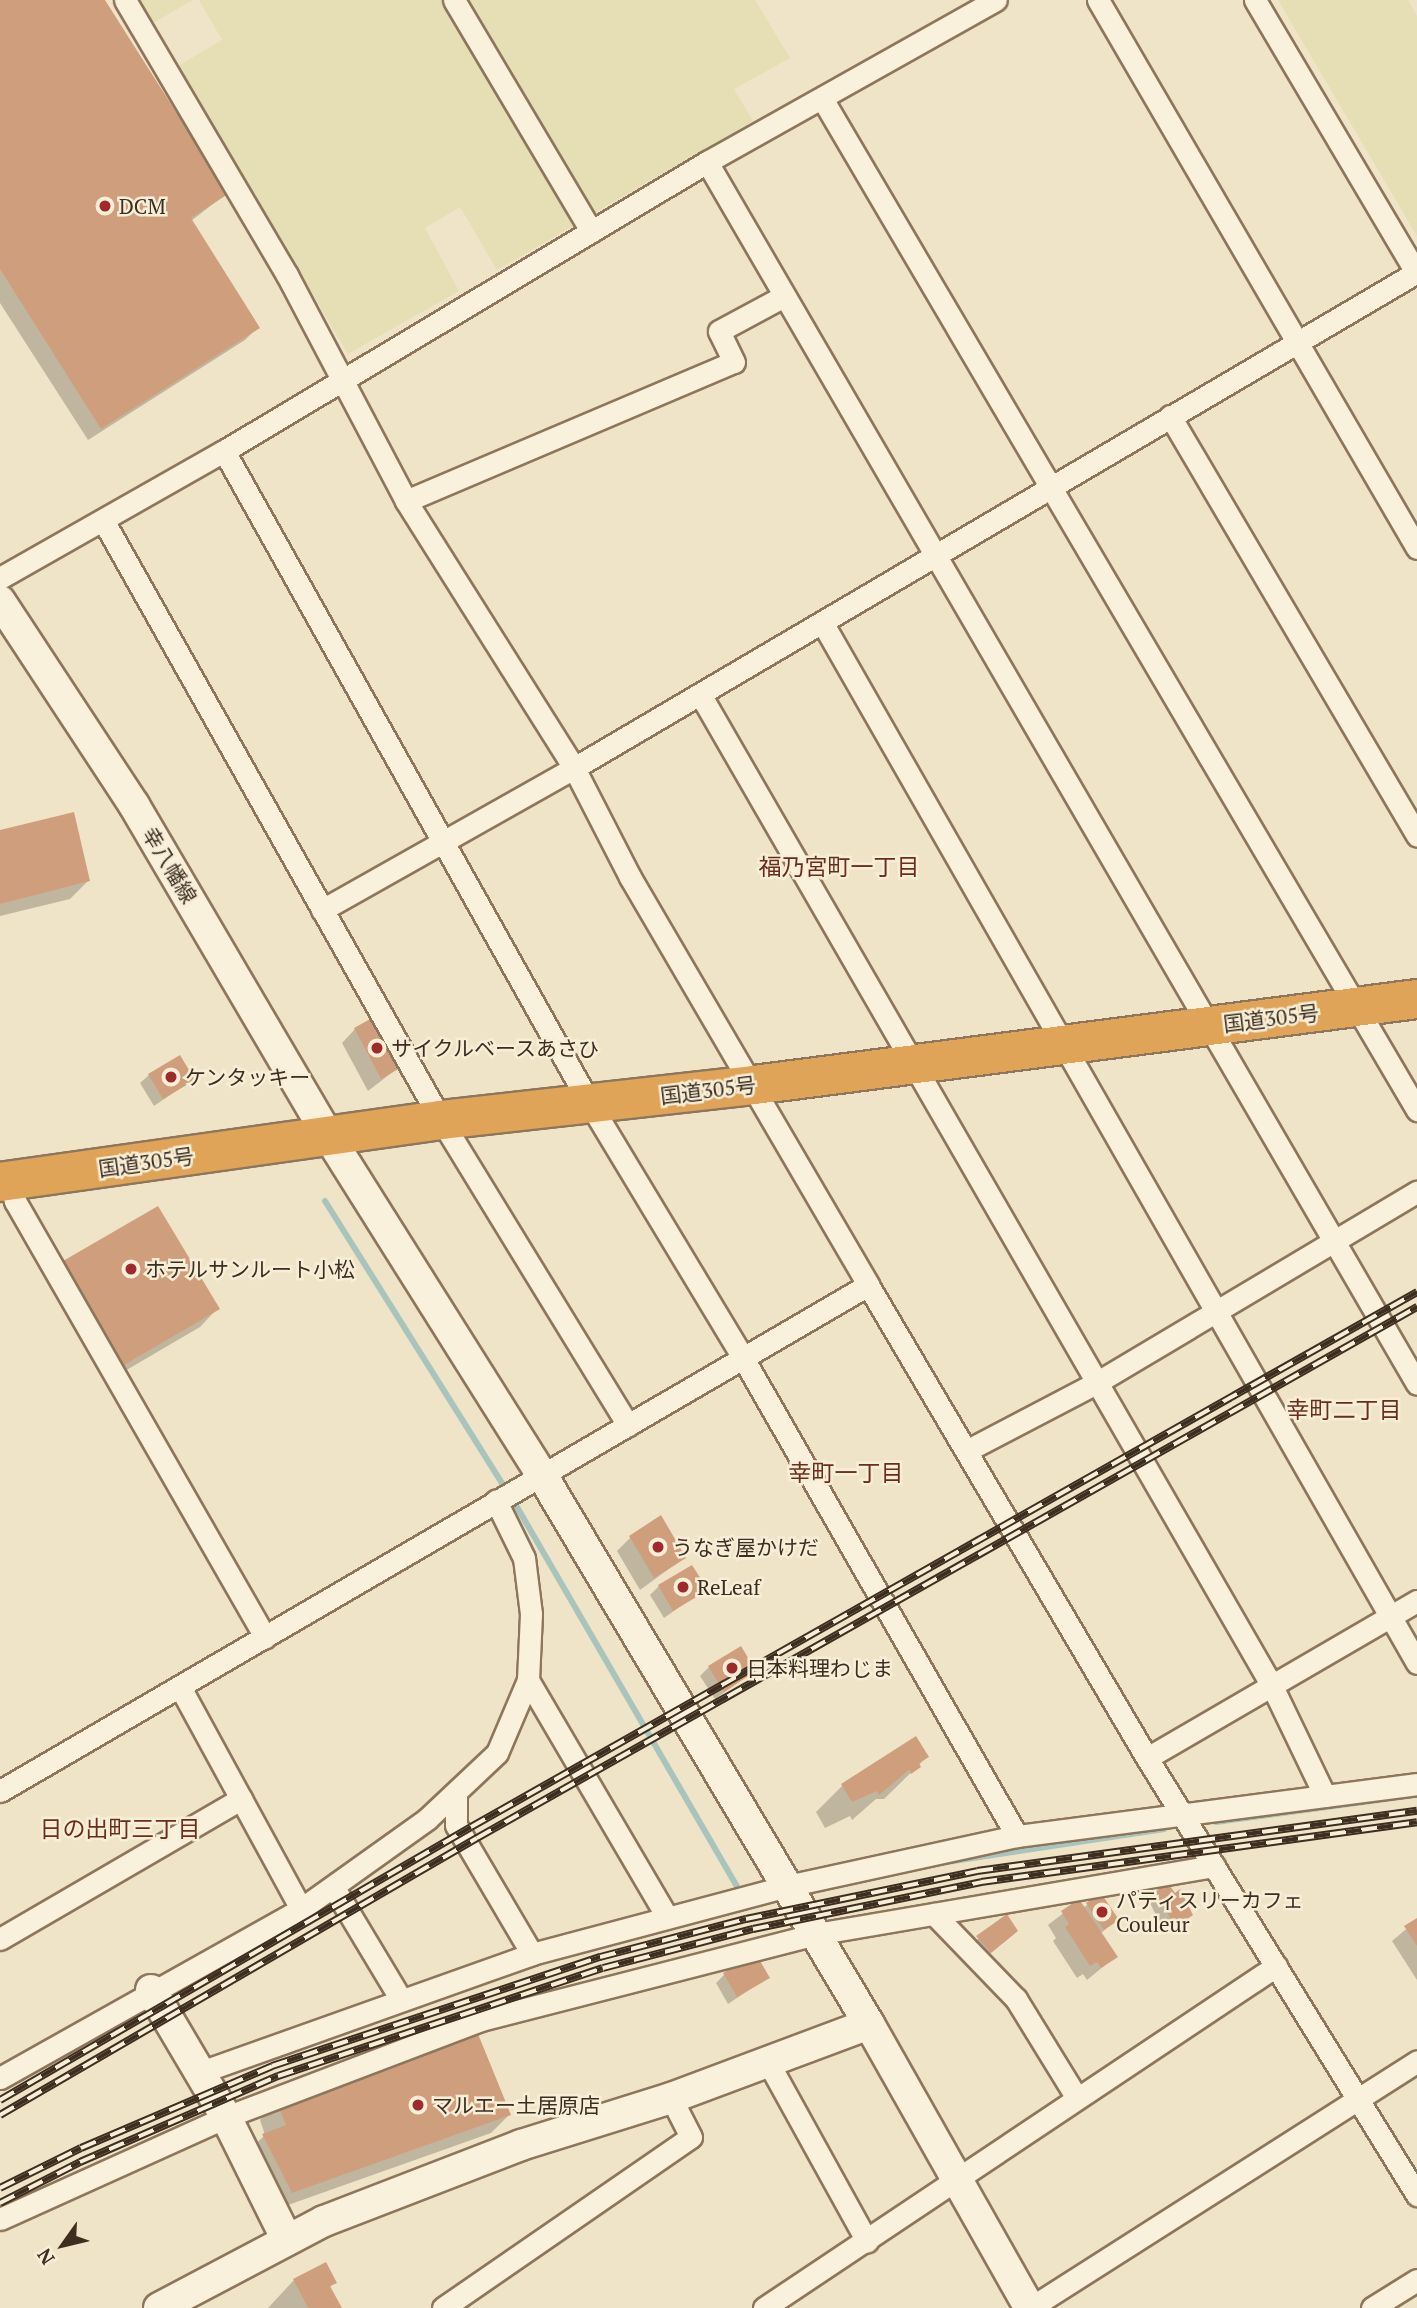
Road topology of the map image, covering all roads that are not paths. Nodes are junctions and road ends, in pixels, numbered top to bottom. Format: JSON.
{"nodes":[{"id":1,"x":125,"y":0,"type":"edge"},
{"id":2,"x":454,"y":0,"type":"edge"},
{"id":3,"x":996,"y":0,"type":"edge"},
{"id":4,"x":1098,"y":0,"type":"edge"},
{"id":5,"x":1255,"y":0,"type":"edge"},
{"id":6,"x":823,"y":100,"type":"junction"},
{"id":7,"x":707,"y":162,"type":"junction"},
{"id":8,"x":591,"y":231,"type":"junction"},
{"id":9,"x":1417,"y":273,"type":"edge"},
{"id":10,"x":784,"y":296,"type":"junction"},
{"id":11,"x":1295,"y":340,"type":"junction"},
{"id":12,"x":341,"y":379,"type":"junction"},
{"id":13,"x":1170,"y":416,"type":"junction"},
{"id":14,"x":224,"y":451,"type":"junction"},
{"id":15,"x":1049,"y":488,"type":"junction"},
{"id":16,"x":407,"y":501,"type":"junction"},
{"id":17,"x":103,"y":520,"type":"junction"},
{"id":18,"x":1417,"y":548,"type":"edge"},
{"id":19,"x":935,"y":555,"type":"junction"},
{"id":20,"x":0,"y":578,"type":"edge"},
{"id":21,"x":0,"y":601,"type":"edge"},
{"id":22,"x":822,"y":622,"type":"junction"},
{"id":23,"x":700,"y":694,"type":"junction"},
{"id":24,"x":574,"y":768,"type":"junction"},
{"id":25,"x":1417,"y":836,"type":"edge"},
{"id":26,"x":443,"y":844,"type":"junction"},
{"id":27,"x":322,"y":910,"type":"junction"},
{"id":28,"x":1417,"y":999,"type":"edge"},
{"id":29,"x":1357,"y":1007,"type":"junction"},
{"id":30,"x":1210,"y":1026,"type":"junction"},
{"id":31,"x":1062,"y":1045,"type":"junction"},
{"id":32,"x":912,"y":1065,"type":"junction"},
{"id":33,"x":754,"y":1085,"type":"junction"},
{"id":34,"x":590,"y":1104,"type":"junction"},
{"id":35,"x":1417,"y":1110,"type":"edge"},
{"id":36,"x":441,"y":1120,"type":"junction"},
{"id":37,"x":329,"y":1137,"type":"junction"},
{"id":38,"x":5,"y":1182,"type":"edge"},
{"id":39,"x":1417,"y":1192,"type":"edge"},
{"id":40,"x":1336,"y":1243,"type":"junction"},
{"id":41,"x":868,"y":1285,"type":"junction"},
{"id":42,"x":1214,"y":1311,"type":"junction"},
{"id":43,"x":743,"y":1358,"type":"junction"},
{"id":44,"x":1096,"y":1382,"type":"junction"},
{"id":45,"x":1417,"y":1384,"type":"edge"},
{"id":46,"x":628,"y":1425,"type":"junction"},
{"id":47,"x":966,"y":1451,"type":"junction"},
{"id":48,"x":542,"y":1475,"type":"junction"},
{"id":49,"x":496,"y":1501,"type":"junction"},
{"id":50,"x":1417,"y":1601,"type":"edge"},
{"id":51,"x":1391,"y":1616,"type":"junction"},
{"id":52,"x":265,"y":1637,"type":"junction"},
{"id":53,"x":1417,"y":1662,"type":"edge"},
{"id":54,"x":528,"y":1680,"type":"junction"},
{"id":55,"x":1272,"y":1686,"type":"junction"},
{"id":56,"x":180,"y":1687,"type":"junction"},
{"id":57,"x":1147,"y":1758,"type":"junction"},
{"id":58,"x":1417,"y":1784,"type":"edge"},
{"id":59,"x":0,"y":1791,"type":"edge"},
{"id":60,"x":456,"y":1793,"type":"junction"},
{"id":61,"x":1325,"y":1796,"type":"junction"},
{"id":62,"x":241,"y":1799,"type":"junction"},
{"id":63,"x":1182,"y":1816,"type":"junction"},
{"id":64,"x":1017,"y":1836,"type":"junction"},
{"id":65,"x":1214,"y":1866,"type":"junction"},
{"id":66,"x":787,"y":1886,"type":"junction"},
{"id":67,"x":334,"y":1888,"type":"junction"},
{"id":68,"x":301,"y":1909,"type":"junction"},
{"id":69,"x":934,"y":1914,"type":"junction"},
{"id":70,"x":667,"y":1917,"type":"junction"},
{"id":71,"x":816,"y":1934,"type":"junction"},
{"id":72,"x":0,"y":1939,"type":"edge"},
{"id":73,"x":532,"y":1954,"type":"junction"},
{"id":74,"x":1276,"y":1966,"type":"junction"},
{"id":75,"x":151,"y":1990,"type":"junction"},
{"id":76,"x":400,"y":1998,"type":"junction"},
{"id":77,"x":869,"y":2024,"type":"junction"},
{"id":78,"x":768,"y":2062,"type":"junction"},
{"id":79,"x":1417,"y":2062,"type":"edge"},
{"id":80,"x":201,"y":2072,"type":"junction"},
{"id":81,"x":0,"y":2078,"type":"edge"},
{"id":82,"x":671,"y":2098,"type":"junction"},
{"id":83,"x":1077,"y":2098,"type":"junction"},
{"id":84,"x":1359,"y":2098,"type":"junction"},
{"id":85,"x":226,"y":2117,"type":"junction"},
{"id":86,"x":955,"y":2178,"type":"junction"},
{"id":87,"x":1417,"y":2195,"type":"edge"},
{"id":88,"x":0,"y":2219,"type":"edge"},
{"id":89,"x":287,"y":2240,"type":"junction"},
{"id":90,"x":867,"y":2241,"type":"junction"},
{"id":91,"x":1417,"y":2280,"type":"edge"},
{"id":92,"x":159,"y":2308,"type":"edge"},
{"id":93,"x":443,"y":2308,"type":"edge"},
{"id":94,"x":764,"y":2308,"type":"edge"},
{"id":95,"x":1030,"y":2308,"type":"edge"},
{"id":96,"x":1373,"y":2308,"type":"edge"}],
"edges":[{"from":1,"to":12,"type":"street"},
{"from":2,"to":8,"type":"street"},
{"from":3,"to":6,"type":"street"},
{"from":4,"to":11,"type":"street"},
{"from":5,"to":9,"type":"street"},
{"from":6,"to":7,"type":"street"},
{"from":6,"to":15,"type":"street"},
{"from":7,"to":8,"type":"street"},
{"from":7,"to":10,"type":"street"},
{"from":8,"to":12,"type":"street"},
{"from":9,"to":11,"type":"street"},
{"from":10,"to":16,"type":"street"},
{"from":10,"to":19,"type":"street"},
{"from":11,"to":13,"type":"street"},
{"from":11,"to":18,"type":"street"},
{"from":12,"to":14,"type":"street"},
{"from":12,"to":16,"type":"street"},
{"from":13,"to":15,"type":"street"},
{"from":13,"to":25,"type":"street"},
{"from":14,"to":17,"type":"street"},
{"from":14,"to":26,"type":"street"},
{"from":15,"to":19,"type":"street"},
{"from":15,"to":29,"type":"street"},
{"from":16,"to":24,"type":"street"},
{"from":17,"to":20,"type":"street"},
{"from":17,"to":27,"type":"street"},
{"from":19,"to":22,"type":"street"},
{"from":19,"to":30,"type":"street"},
{"from":21,"to":37,"type":"street","name":"幸八幡線"},
{"from":22,"to":23,"type":"street"},
{"from":22,"to":31,"type":"street"},
{"from":23,"to":24,"type":"street"},
{"from":23,"to":32,"type":"street"},
{"from":24,"to":26,"type":"street"},
{"from":24,"to":33,"type":"street"},
{"from":26,"to":27,"type":"street"},
{"from":26,"to":34,"type":"street"},
{"from":27,"to":36,"type":"street"},
{"from":28,"to":29,"type":"highway","name":"国道305号"},
{"from":29,"to":30,"type":"highway","name":"国道305号"},
{"from":29,"to":35,"type":"street"},
{"from":30,"to":31,"type":"highway","name":"国道305号"},
{"from":30,"to":40,"type":"street"},
{"from":31,"to":32,"type":"highway","name":"国道305号"},
{"from":31,"to":42,"type":"street"},
{"from":32,"to":33,"type":"highway","name":"国道305号"},
{"from":32,"to":44,"type":"street"},
{"from":33,"to":34,"type":"highway","name":"国道305号"},
{"from":33,"to":41,"type":"street"},
{"from":34,"to":36,"type":"highway","name":"国道305号"},
{"from":34,"to":43,"type":"street"},
{"from":36,"to":37,"type":"highway","name":"国道305号"},
{"from":36,"to":46,"type":"street"},
{"from":37,"to":38,"type":"highway","name":"国道305号"},
{"from":37,"to":48,"type":"street","name":"幸八幡線"},
{"from":38,"to":52,"type":"street"},
{"from":39,"to":40,"type":"street"},
{"from":40,"to":42,"type":"street"},
{"from":40,"to":45,"type":"street"},
{"from":41,"to":43,"type":"street"},
{"from":41,"to":47,"type":"street"},
{"from":42,"to":44,"type":"street"},
{"from":42,"to":51,"type":"street"},
{"from":43,"to":46,"type":"street"},
{"from":43,"to":64,"type":"street"},
{"from":44,"to":47,"type":"street"},
{"from":44,"to":55,"type":"street"},
{"from":46,"to":48,"type":"street"},
{"from":47,"to":57,"type":"street"},
{"from":48,"to":49,"type":"street"},
{"from":48,"to":66,"type":"street","name":"幸八幡線"},
{"from":49,"to":52,"type":"street"},
{"from":49,"to":54,"type":"street"},
{"from":50,"to":51,"type":"street"},
{"from":51,"to":53,"type":"street"},
{"from":51,"to":55,"type":"street"},
{"from":52,"to":56,"type":"street"},
{"from":54,"to":60,"type":"street"},
{"from":54,"to":70,"type":"street"},
{"from":55,"to":57,"type":"street"},
{"from":55,"to":61,"type":"street"},
{"from":56,"to":59,"type":"street"},
{"from":56,"to":62,"type":"street"},
{"from":57,"to":63,"type":"street"},
{"from":58,"to":61,"type":"street"},
{"from":60,"to":67,"type":"street"},
{"from":60,"to":73,"type":"street"},
{"from":61,"to":63,"type":"street"},
{"from":62,"to":68,"type":"street"},
{"from":62,"to":72,"type":"street"},
{"from":63,"to":64,"type":"street"},
{"from":63,"to":65,"type":"street"},
{"from":64,"to":66,"type":"street"},
{"from":65,"to":69,"type":"street"},
{"from":65,"to":74,"type":"street"},
{"from":66,"to":70,"type":"street"},
{"from":66,"to":71,"type":"street","name":"幸八幡線"},
{"from":67,"to":68,"type":"street"},
{"from":67,"to":76,"type":"street"},
{"from":68,"to":75,"type":"street"},
{"from":69,"to":71,"type":"street"},
{"from":69,"to":83,"type":"street"},
{"from":70,"to":73,"type":"street"},
{"from":71,"to":77,"type":"street","name":"幸八幡線"},
{"from":71,"to":85,"type":"street"},
{"from":73,"to":76,"type":"street"},
{"from":74,"to":83,"type":"street"},
{"from":74,"to":84,"type":"street"},
{"from":75,"to":80,"type":"street"},
{"from":75,"to":81,"type":"street"},
{"from":76,"to":80,"type":"street"},
{"from":77,"to":78,"type":"street"},
{"from":77,"to":86,"type":"street","name":"幸八幡線"},
{"from":78,"to":82,"type":"street"},
{"from":78,"to":90,"type":"street"},
{"from":79,"to":84,"type":"street"},
{"from":80,"to":85,"type":"street"},
{"from":82,"to":89,"type":"street"},
{"from":82,"to":93,"type":"street"},
{"from":83,"to":86,"type":"street"},
{"from":84,"to":87,"type":"street"},
{"from":84,"to":95,"type":"street"},
{"from":85,"to":88,"type":"street"},
{"from":85,"to":89,"type":"street"},
{"from":86,"to":90,"type":"street"},
{"from":86,"to":95,"type":"street","name":"幸八幡線"},
{"from":89,"to":92,"type":"street"},
{"from":90,"to":94,"type":"street"},
{"from":91,"to":96,"type":"street"}]}
